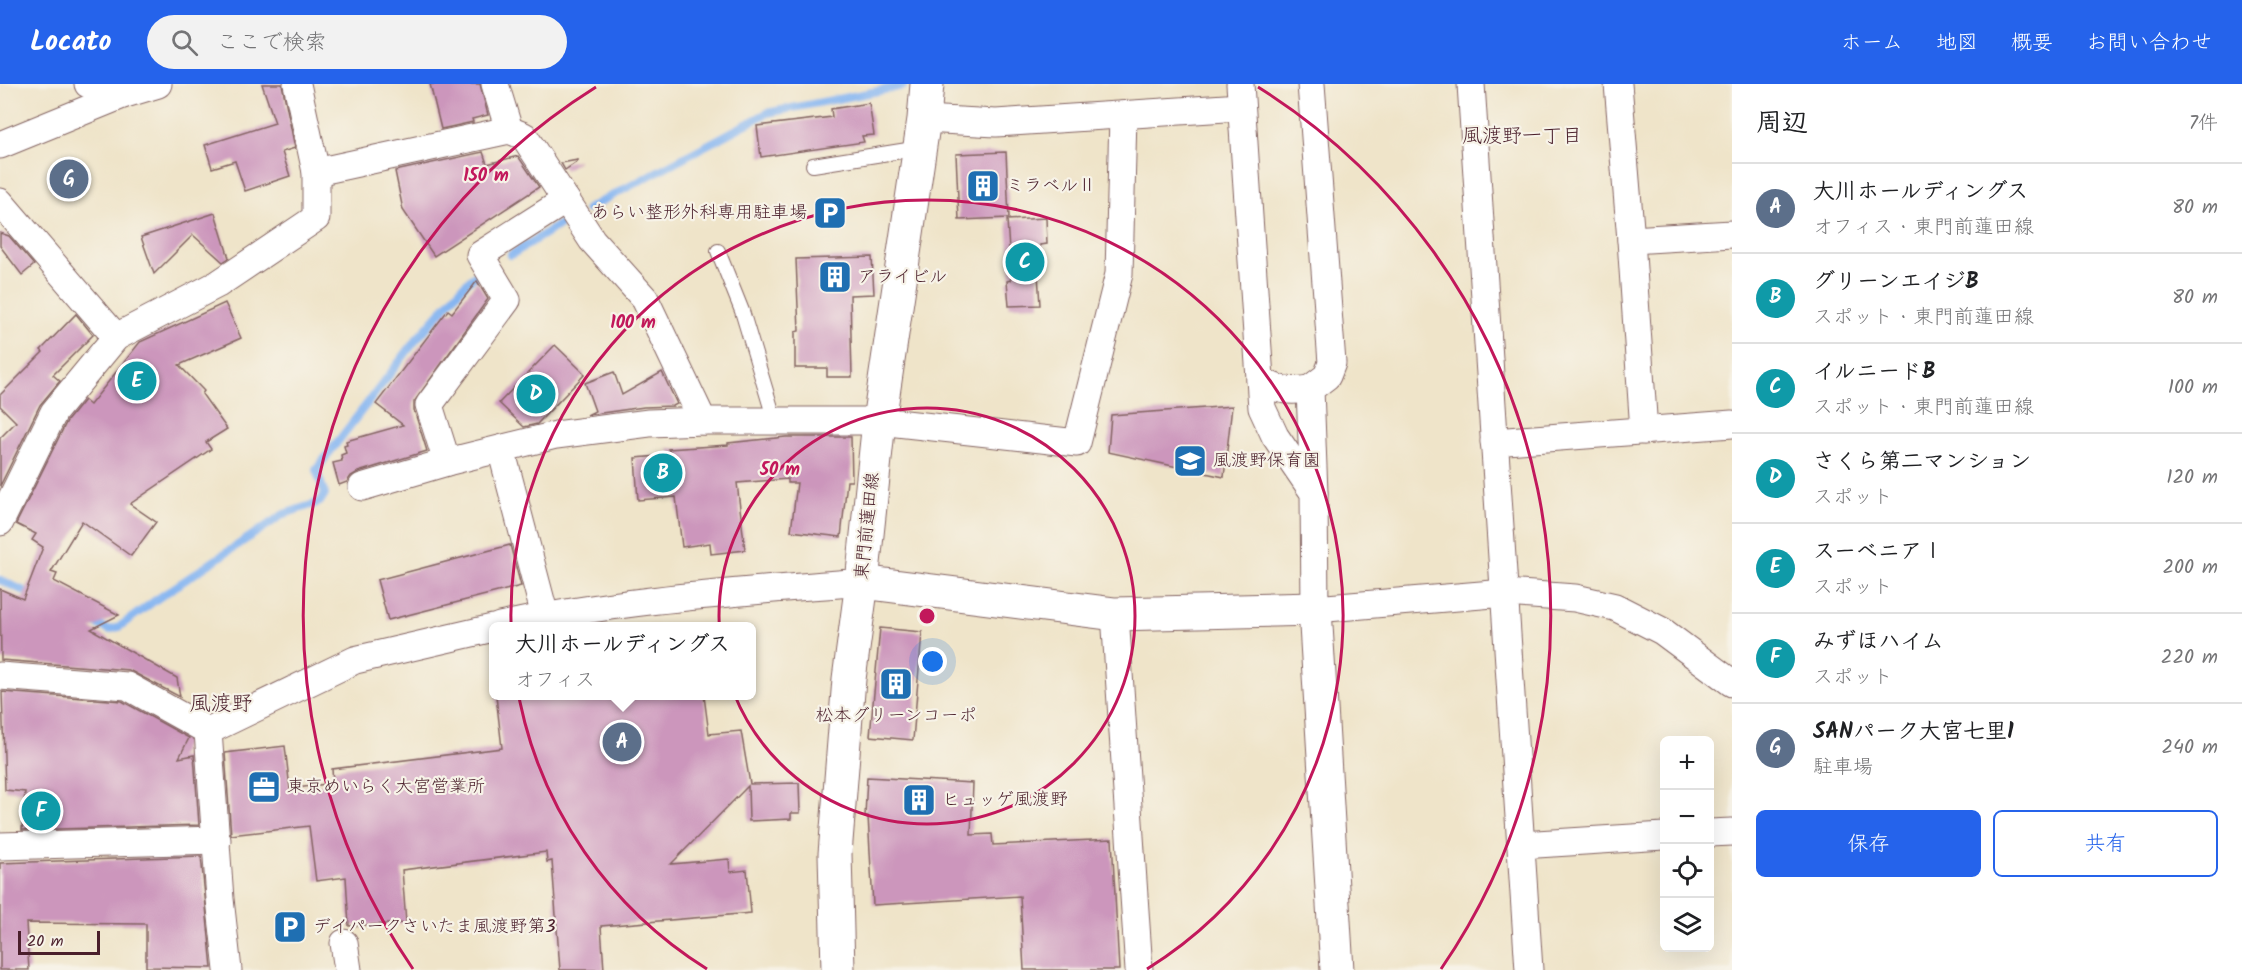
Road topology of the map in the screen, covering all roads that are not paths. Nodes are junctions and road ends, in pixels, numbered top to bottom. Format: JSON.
{"nodes":[{"id":1,"x":88,"y":84,"type":"edge"},
{"id":2,"x":158,"y":84,"type":"edge"},
{"id":3,"x":297,"y":84,"type":"edge"},
{"id":4,"x":495,"y":84,"type":"edge"},
{"id":5,"x":927,"y":84,"type":"edge"},
{"id":6,"x":1311,"y":84,"type":"edge"},
{"id":7,"x":1471,"y":84,"type":"edge"},
{"id":8,"x":1618,"y":84,"type":"edge"},
{"id":9,"x":125,"y":94,"type":"junction"},
{"id":10,"x":1241,"y":95,"type":"edge"},
{"id":11,"x":1123,"y":115,"type":"junction"},
{"id":12,"x":509,"y":130,"type":"junction"},
{"id":13,"x":922,"y":134,"type":"junction"},
{"id":14,"x":0,"y":145,"type":"edge"},
{"id":15,"x":813,"y":165,"type":"dead end"},
{"id":16,"x":316,"y":172,"type":"junction"},
{"id":17,"x":566,"y":200,"type":"junction"},
{"id":18,"x":0,"y":202,"type":"edge"},
{"id":19,"x":1732,"y":234,"type":"edge"},
{"id":20,"x":1631,"y":240,"type":"junction"},
{"id":21,"x":718,"y":251,"type":"dead end"},
{"id":22,"x":116,"y":337,"type":"junction"},
{"id":23,"x":1260,"y":380,"type":"junction"},
{"id":24,"x":1310,"y":389,"type":"junction"},
{"id":25,"x":703,"y":421,"type":"junction"},
{"id":26,"x":775,"y":421,"type":"junction"},
{"id":27,"x":879,"y":421,"type":"junction"},
{"id":28,"x":1732,"y":424,"type":"edge"},
{"id":29,"x":1644,"y":431,"type":"junction"},
{"id":30,"x":1494,"y":442,"type":"junction"},
{"id":31,"x":501,"y":449,"type":"junction"},
{"id":32,"x":447,"y":462,"type":"junction"},
{"id":33,"x":362,"y":487,"type":"dead end"},
{"id":34,"x":1314,"y":493,"type":"junction"},
{"id":35,"x":1,"y":515,"type":"edge"},
{"id":36,"x":862,"y":582,"type":"junction"},
{"id":37,"x":1505,"y":593,"type":"junction"},
{"id":38,"x":1315,"y":609,"type":"junction"},
{"id":39,"x":1115,"y":615,"type":"junction"},
{"id":40,"x":545,"y":616,"type":"junction"},
{"id":41,"x":520,"y":622,"type":"edge"},
{"id":42,"x":489,"y":629,"type":"edge"},
{"id":43,"x":0,"y":676,"type":"edge"},
{"id":44,"x":1732,"y":683,"type":"edge"},
{"id":45,"x":208,"y":731,"type":"junction"},
{"id":46,"x":1732,"y":832,"type":"edge"},
{"id":47,"x":1714,"y":833,"type":"edge"},
{"id":48,"x":1660,"y":836,"type":"edge"},
{"id":49,"x":217,"y":840,"type":"junction"},
{"id":50,"x":1521,"y":845,"type":"junction"},
{"id":51,"x":0,"y":846,"type":"edge"},
{"id":52,"x":344,"y":943,"type":"dead end"},
{"id":53,"x":228,"y":970,"type":"edge"},
{"id":54,"x":348,"y":970,"type":"edge"},
{"id":55,"x":838,"y":970,"type":"edge"},
{"id":56,"x":1139,"y":970,"type":"edge"},
{"id":57,"x":1337,"y":970,"type":"edge"},
{"id":58,"x":1528,"y":970,"type":"edge"}],
"edges":[{"from":1,"to":9,"type":"street"},
{"from":2,"to":9,"type":"street"},
{"from":3,"to":16,"type":"street"},
{"from":4,"to":12,"type":"street"},
{"from":5,"to":13,"type":"main road","name":"東門前蓮田線"},
{"from":6,"to":24,"type":"street"},
{"from":7,"to":30,"type":"street"},
{"from":8,"to":20,"type":"street"},
{"from":9,"to":14,"type":"street"},
{"from":10,"to":11,"type":"street"},
{"from":10,"to":23,"type":"street"},
{"from":11,"to":13,"type":"street"},
{"from":11,"to":27,"type":"street"},
{"from":12,"to":16,"type":"street"},
{"from":12,"to":17,"type":"street"},
{"from":13,"to":15,"type":"lane"},
{"from":13,"to":27,"type":"main road","name":"東門前蓮田線"},
{"from":16,"to":22,"type":"street"},
{"from":17,"to":25,"type":"street"},
{"from":17,"to":32,"type":"street"},
{"from":18,"to":22,"type":"street"},
{"from":19,"to":20,"type":"street"},
{"from":20,"to":29,"type":"street"},
{"from":21,"to":26,"type":"lane"},
{"from":22,"to":35,"type":"street"},
{"from":23,"to":24,"type":"street"},
{"from":23,"to":34,"type":"street"},
{"from":24,"to":34,"type":"street"},
{"from":25,"to":26,"type":"street"},
{"from":25,"to":31,"type":"street"},
{"from":26,"to":27,"type":"street"},
{"from":27,"to":36,"type":"main road","name":"東門前蓮田線"},
{"from":28,"to":29,"type":"street"},
{"from":29,"to":30,"type":"street"},
{"from":30,"to":37,"type":"street"},
{"from":31,"to":32,"type":"street"},
{"from":31,"to":40,"type":"street"},
{"from":32,"to":33,"type":"street"},
{"from":34,"to":38,"type":"street"},
{"from":36,"to":39,"type":"main road"},
{"from":36,"to":40,"type":"street"},
{"from":36,"to":55,"type":"main road","name":"東門前蓮田線"},
{"from":37,"to":38,"type":"street"},
{"from":37,"to":44,"type":"street"},
{"from":37,"to":50,"type":"street"},
{"from":38,"to":39,"type":"main road"},
{"from":38,"to":57,"type":"main road"},
{"from":39,"to":56,"type":"street"},
{"from":40,"to":41,"type":"street"},
{"from":42,"to":45,"type":"street"},
{"from":43,"to":45,"type":"street"},
{"from":45,"to":49,"type":"street"},
{"from":46,"to":47,"type":"street"},
{"from":48,"to":50,"type":"street"},
{"from":49,"to":51,"type":"street"},
{"from":49,"to":53,"type":"street"},
{"from":50,"to":58,"type":"street"},
{"from":52,"to":54,"type":"street"}]}
